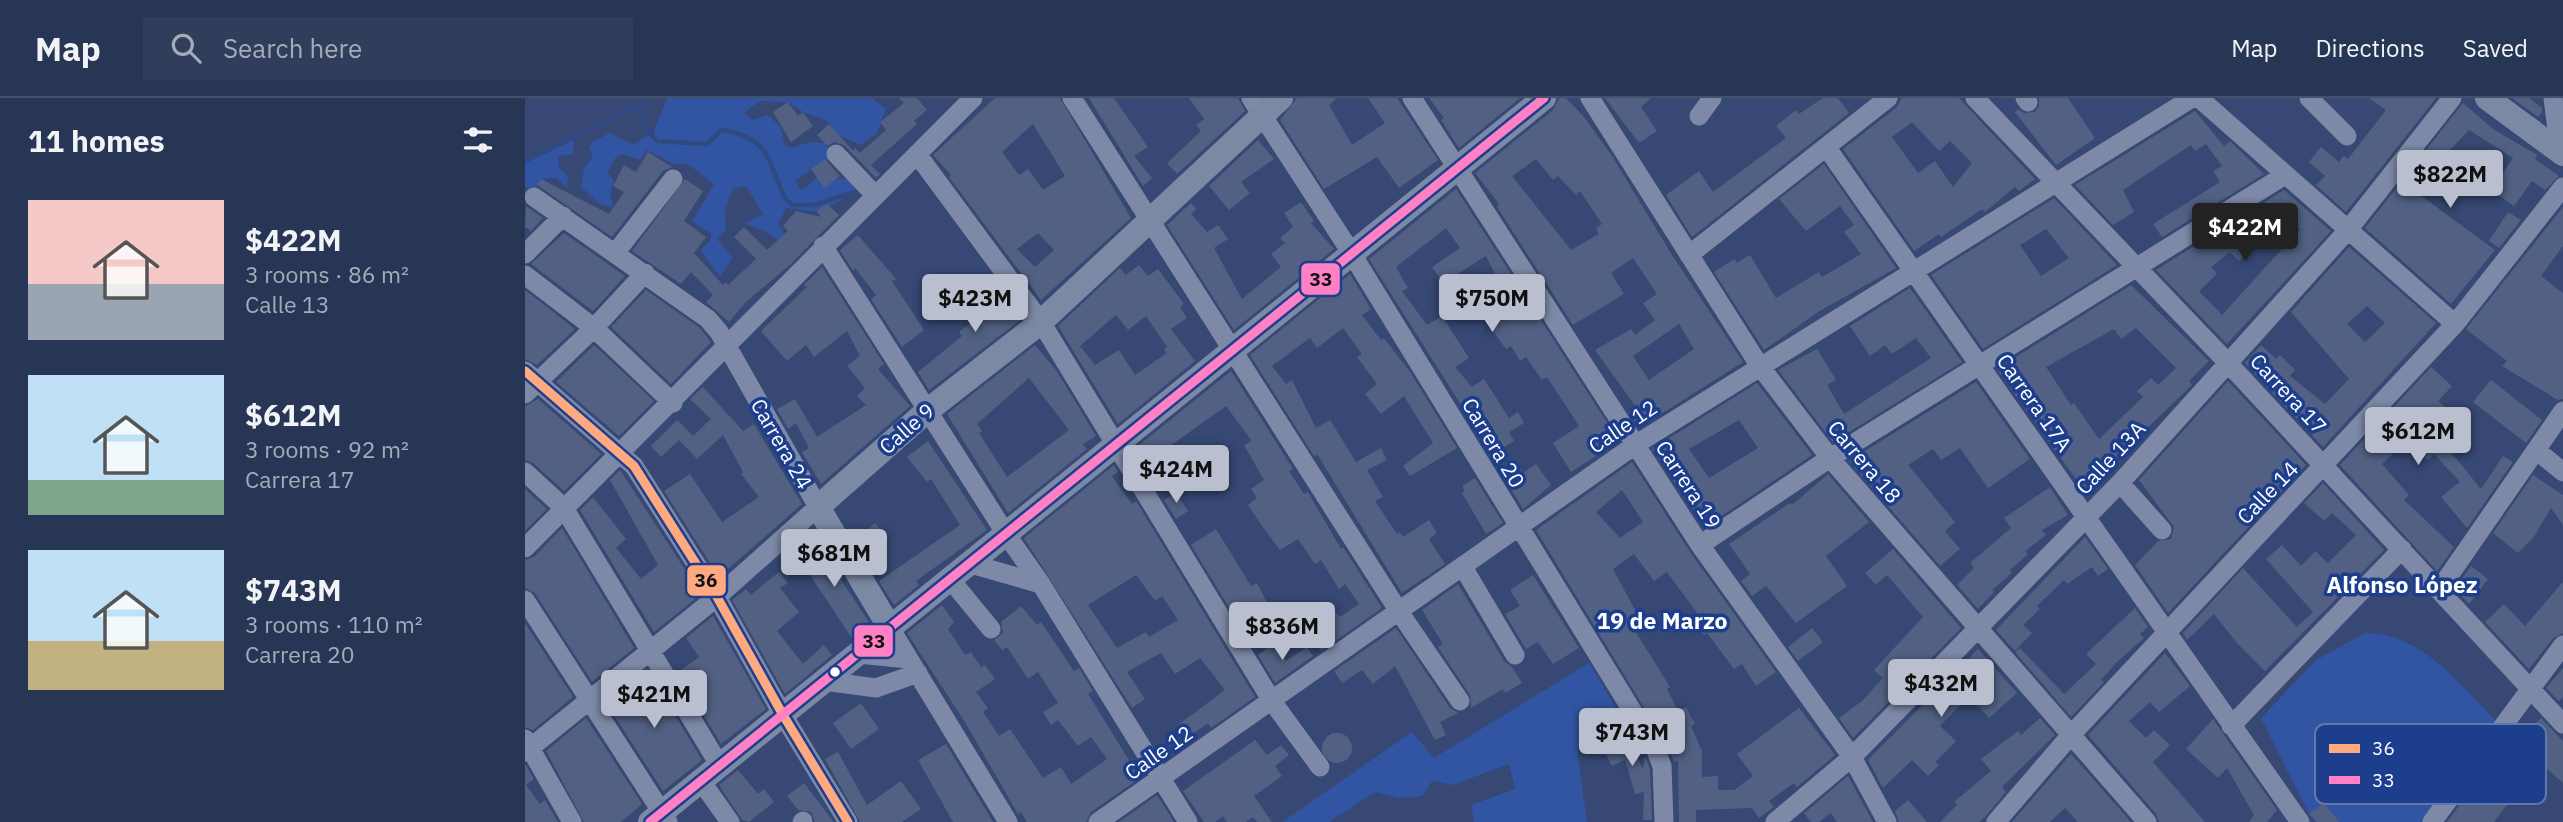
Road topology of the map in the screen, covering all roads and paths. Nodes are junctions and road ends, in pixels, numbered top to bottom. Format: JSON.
{"nodes":[{"id":1,"x":974,"y":98,"type":"edge"},
{"id":2,"x":1072,"y":98,"type":"edge"},
{"id":3,"x":1281,"y":98,"type":"edge"},
{"id":4,"x":1412,"y":98,"type":"edge"},
{"id":5,"x":1544,"y":98,"type":"edge"},
{"id":6,"x":1590,"y":98,"type":"edge"},
{"id":7,"x":1712,"y":98,"type":"edge"},
{"id":8,"x":1975,"y":98,"type":"edge"},
{"id":9,"x":2192,"y":98,"type":"edge"},
{"id":10,"x":2199,"y":98,"type":"edge"},
{"id":11,"x":2309,"y":98,"type":"edge"},
{"id":12,"x":2452,"y":98,"type":"edge"},
{"id":13,"x":2487,"y":98,"type":"edge"},
{"id":14,"x":2553,"y":98,"type":"edge"},
{"id":15,"x":1883,"y":99,"type":"edge"},
{"id":16,"x":1257,"y":107,"type":"edge"},
{"id":17,"x":1699,"y":116,"type":"dead end"},
{"id":18,"x":2347,"y":136,"type":"dead end"},
{"id":19,"x":1827,"y":148,"type":"junction"},
{"id":20,"x":2558,"y":150,"type":"edge"},
{"id":21,"x":836,"y":154,"type":"dead end"},
{"id":22,"x":916,"y":154,"type":"junction"},
{"id":23,"x":1457,"y":167,"type":"junction"},
{"id":24,"x":2285,"y":176,"type":"junction"},
{"id":25,"x":673,"y":179,"type":"dead end"},
{"id":26,"x":2057,"y":183,"type":"junction"},
{"id":27,"x":2563,"y":187,"type":"edge"},
{"id":28,"x":875,"y":195,"type":"junction"},
{"id":29,"x":534,"y":197,"type":"dead end"},
{"id":30,"x":563,"y":216,"type":"junction"},
{"id":31,"x":1151,"y":222,"type":"junction"},
{"id":32,"x":2347,"y":231,"type":"junction"},
{"id":33,"x":823,"y":246,"type":"junction"},
{"id":34,"x":616,"y":252,"type":"junction"},
{"id":35,"x":525,"y":254,"type":"edge"},
{"id":36,"x":1352,"y":254,"type":"junction"},
{"id":37,"x":1689,"y":254,"type":"junction"},
{"id":38,"x":2139,"y":269,"type":"junction"},
{"id":39,"x":1913,"y":271,"type":"junction"},
{"id":40,"x":645,"y":273,"type":"junction"},
{"id":41,"x":525,"y":275,"type":"edge"},
{"id":42,"x":1041,"y":322,"type":"junction"},
{"id":43,"x":2455,"y":324,"type":"junction"},
{"id":44,"x":594,"y":328,"type":"junction"},
{"id":45,"x":727,"y":347,"type":"junction"},
{"id":46,"x":1233,"y":350,"type":"junction"},
{"id":47,"x":2228,"y":363,"type":"junction"},
{"id":48,"x":1759,"y":365,"type":"junction"},
{"id":49,"x":1980,"y":365,"type":"junction"},
{"id":50,"x":529,"y":382,"type":"edge"},
{"id":51,"x":673,"y":403,"type":"junction"},
{"id":52,"x":927,"y":411,"type":"junction"},
{"id":53,"x":2563,"y":411,"type":"edge"},
{"id":54,"x":1118,"y":445,"type":"junction"},
{"id":55,"x":1635,"y":445,"type":"junction"},
{"id":56,"x":2536,"y":450,"type":"junction"},
{"id":57,"x":622,"y":453,"type":"junction"},
{"id":58,"x":1830,"y":458,"type":"junction"},
{"id":59,"x":2324,"y":466,"type":"junction"},
{"id":60,"x":525,"y":472,"type":"edge"},
{"id":61,"x":2563,"y":472,"type":"edge"},
{"id":62,"x":2120,"y":483,"type":"junction"},
{"id":63,"x":818,"y":507,"type":"junction"},
{"id":64,"x":564,"y":508,"type":"junction"},
{"id":65,"x":2087,"y":518,"type":"junction"},
{"id":66,"x":1517,"y":526,"type":"junction"},
{"id":67,"x":2162,"y":530,"type":"dead end"},
{"id":68,"x":1006,"y":534,"type":"junction"},
{"id":69,"x":1700,"y":545,"type":"junction"},
{"id":70,"x":525,"y":548,"type":"edge"},
{"id":71,"x":2402,"y":550,"type":"junction"},
{"id":72,"x":971,"y":564,"type":"junction"},
{"id":73,"x":1463,"y":568,"type":"junction"},
{"id":74,"x":950,"y":579,"type":"junction"},
{"id":75,"x":1041,"y":584,"type":"junction"},
{"id":76,"x":2439,"y":590,"type":"junction"},
{"id":77,"x":717,"y":597,"type":"junction"},
{"id":78,"x":525,"y":600,"type":"edge"},
{"id":79,"x":1398,"y":610,"type":"junction"},
{"id":80,"x":890,"y":628,"type":"junction"},
{"id":81,"x":991,"y":629,"type":"dead end"},
{"id":82,"x":1979,"y":629,"type":"junction"},
{"id":83,"x":2165,"y":634,"type":"junction"},
{"id":84,"x":2563,"y":645,"type":"edge"},
{"id":85,"x":651,"y":650,"type":"junction"},
{"id":86,"x":859,"y":654,"type":"junction"},
{"id":87,"x":1514,"y":655,"type":"dead end"},
{"id":88,"x":913,"y":666,"type":"junction"},
{"id":89,"x":824,"y":681,"type":"junction"},
{"id":90,"x":2530,"y":691,"type":"junction"},
{"id":91,"x":588,"y":699,"type":"junction"},
{"id":92,"x":1272,"y":701,"type":"junction"},
{"id":93,"x":1460,"y":701,"type":"dead end"},
{"id":94,"x":783,"y":715,"type":"junction"},
{"id":95,"x":2505,"y":724,"type":"edge"},
{"id":96,"x":2563,"y":724,"type":"edge"},
{"id":97,"x":2231,"y":726,"type":"junction"},
{"id":98,"x":2070,"y":736,"type":"junction"},
{"id":99,"x":527,"y":746,"type":"edge"},
{"id":100,"x":1852,"y":757,"type":"junction"},
{"id":101,"x":1320,"y":767,"type":"dead end"},
{"id":102,"x":710,"y":773,"type":"junction"},
{"id":103,"x":1161,"y":780,"type":"junction"},
{"id":104,"x":2445,"y":804,"type":"edge"},
{"id":105,"x":2291,"y":818,"type":"edge"},
{"id":106,"x":660,"y":819,"type":"edge"},
{"id":107,"x":572,"y":822,"type":"edge"},
{"id":108,"x":730,"y":822,"type":"edge"},
{"id":109,"x":848,"y":822,"type":"edge"},
{"id":110,"x":1008,"y":822,"type":"edge"},
{"id":111,"x":1098,"y":822,"type":"edge"},
{"id":112,"x":1188,"y":822,"type":"edge"},
{"id":113,"x":1664,"y":822,"type":"edge"},
{"id":114,"x":1775,"y":822,"type":"edge"},
{"id":115,"x":1887,"y":822,"type":"edge"},
{"id":116,"x":1996,"y":822,"type":"edge"},
{"id":117,"x":2147,"y":822,"type":"edge"},
{"id":118,"x":2432,"y":822,"type":"edge"}],
"edges":[{"from":1,"to":22,"type":"street"},
{"from":2,"to":31,"type":"street"},
{"from":3,"to":16,"type":"main road","name":"Calle 9"},
{"from":4,"to":23,"type":"street","name":"Carrera 19"},
{"from":5,"to":23,"type":"main road"},
{"from":6,"to":37,"type":"street","name":"Carrera 18"},
{"from":7,"to":17,"type":"street"},
{"from":8,"to":26,"type":"street","name":"Carrera 17"},
{"from":9,"to":26,"type":"street","name":"Calle 12"},
{"from":10,"to":24,"type":"street"},
{"from":11,"to":18,"type":"street"},
{"from":12,"to":32,"type":"street","name":"Calle 13A"},
{"from":13,"to":20,"type":"main road"},
{"from":14,"to":20,"type":"street"},
{"from":15,"to":19,"type":"street"},
{"from":16,"to":31,"type":"main road","name":"Calle 9"},
{"from":16,"to":36,"type":"street","name":"Carrera 20"},
{"from":19,"to":37,"type":"street"},
{"from":19,"to":39,"type":"street","name":"Carrera 17A"},
{"from":21,"to":28,"type":"street"},
{"from":22,"to":28,"type":"street"},
{"from":22,"to":42,"type":"street"},
{"from":23,"to":36,"type":"main road"},
{"from":23,"to":55,"type":"street","name":"Carrera 19"},
{"from":24,"to":32,"type":"street"},
{"from":24,"to":38,"type":"street"},
{"from":25,"to":34,"type":"street"},
{"from":26,"to":38,"type":"street","name":"Carrera 17"},
{"from":26,"to":39,"type":"street","name":"Calle 12"},
{"from":27,"to":43,"type":"street","name":"Calle 14"},
{"from":28,"to":33,"type":"street"},
{"from":29,"to":30,"type":"street","name":"Carrera 24"},
{"from":30,"to":34,"type":"street","name":"Carrera 24"},
{"from":30,"to":35,"type":"street"},
{"from":31,"to":42,"type":"main road","name":"Calle 9"},
{"from":31,"to":46,"type":"street"},
{"from":32,"to":43,"type":"street"},
{"from":32,"to":47,"type":"street","name":"Calle 13A"},
{"from":33,"to":45,"type":"street"},
{"from":33,"to":52,"type":"street"},
{"from":34,"to":40,"type":"street","name":"Carrera 24"},
{"from":36,"to":46,"type":"main road"},
{"from":36,"to":66,"type":"street","name":"Carrera 20"},
{"from":37,"to":48,"type":"street","name":"Carrera 18"},
{"from":38,"to":47,"type":"street","name":"Carrera 17"},
{"from":38,"to":49,"type":"street"},
{"from":39,"to":48,"type":"street","name":"Calle 12"},
{"from":39,"to":49,"type":"street","name":"Carrera 17A"},
{"from":40,"to":44,"type":"street"},
{"from":40,"to":45,"type":"street","name":"Carrera 24"},
{"from":41,"to":44,"type":"street"},
{"from":42,"to":52,"type":"main road","name":"Calle 9"},
{"from":42,"to":54,"type":"street"},
{"from":43,"to":59,"type":"street","name":"Calle 14"},
{"from":44,"to":50,"type":"street"},
{"from":44,"to":51,"type":"street"},
{"from":45,"to":51,"type":"street"},
{"from":45,"to":63,"type":"street","name":"Carrera 24"},
{"from":46,"to":54,"type":"main road"},
{"from":46,"to":79,"type":"street"},
{"from":47,"to":59,"type":"street","name":"Carrera 17"},
{"from":47,"to":62,"type":"street","name":"Calle 13A"},
{"from":48,"to":55,"type":"street","name":"Calle 12"},
{"from":48,"to":58,"type":"street","name":"Carrera 18"},
{"from":49,"to":58,"type":"street"},
{"from":49,"to":65,"type":"street","name":"Carrera 17A"},
{"from":50,"to":57,"type":"street"},
{"from":51,"to":57,"type":"street"},
{"from":52,"to":63,"type":"main road","name":"Calle 9"},
{"from":52,"to":68,"type":"street"},
{"from":53,"to":56,"type":"street"},
{"from":54,"to":68,"type":"main road"},
{"from":54,"to":92,"type":"street"},
{"from":55,"to":66,"type":"street","name":"Calle 12"},
{"from":55,"to":69,"type":"street","name":"Carrera 19"},
{"from":56,"to":61,"type":"street"},
{"from":56,"to":76,"type":"street"},
{"from":57,"to":64,"type":"street"},
{"from":57,"to":77,"type":"street"},
{"from":58,"to":69,"type":"street"},
{"from":58,"to":82,"type":"street","name":"Carrera 18"},
{"from":59,"to":71,"type":"street","name":"Carrera 17"},
{"from":59,"to":83,"type":"street","name":"Calle 14"},
{"from":60,"to":64,"type":"street"},
{"from":62,"to":65,"type":"street","name":"Calle 13A"},
{"from":62,"to":67,"type":"street"},
{"from":63,"to":77,"type":"street","name":"Calle 9"},
{"from":63,"to":80,"type":"main road","name":"Carrera 24"},
{"from":64,"to":70,"type":"street"},
{"from":64,"to":85,"type":"street"},
{"from":65,"to":82,"type":"street","name":"Calle 13A"},
{"from":65,"to":83,"type":"street","name":"Carrera 17A"},
{"from":66,"to":73,"type":"street","name":"Calle 12"},
{"from":66,"to":113,"type":"street","name":"Carrera 20"},
{"from":68,"to":72,"type":"main road"},
{"from":68,"to":75,"type":"street"},
{"from":69,"to":100,"type":"street","name":"Carrera 19"},
{"from":71,"to":76,"type":"street","name":"Carrera 17"},
{"from":71,"to":97,"type":"street"},
{"from":72,"to":74,"type":"main road"},
{"from":72,"to":75,"type":"street"},
{"from":73,"to":79,"type":"street","name":"Calle 12"},
{"from":73,"to":87,"type":"street"},
{"from":74,"to":80,"type":"main road"},
{"from":74,"to":81,"type":"street"},
{"from":75,"to":103,"type":"street"},
{"from":76,"to":90,"type":"street","name":"Carrera 17"},
{"from":77,"to":85,"type":"street","name":"Calle 9"},
{"from":77,"to":94,"type":"street"},
{"from":78,"to":91,"type":"street"},
{"from":79,"to":92,"type":"street","name":"Calle 12"},
{"from":79,"to":93,"type":"street"},
{"from":80,"to":86,"type":"main road"},
{"from":80,"to":88,"type":"street","name":"Carrera 24"},
{"from":82,"to":98,"type":"street","name":"Carrera 18"},
{"from":82,"to":100,"type":"street","name":"Calle 13A"},
{"from":83,"to":97,"type":"street","name":"Carrera 17A"},
{"from":83,"to":98,"type":"street","name":"Calle 14"},
{"from":84,"to":90,"type":"street"},
{"from":85,"to":91,"type":"street","name":"Calle 9"},
{"from":85,"to":102,"type":"street"},
{"from":86,"to":88,"type":"street"},
{"from":86,"to":89,"type":"main road"},
{"from":88,"to":89,"type":"street"},
{"from":88,"to":110,"type":"street","name":"Carrera 24"},
{"from":89,"to":94,"type":"main road"},
{"from":90,"to":95,"type":"street"},
{"from":90,"to":96,"type":"street","name":"Carrera 17"},
{"from":91,"to":99,"type":"street","name":"Calle 9"},
{"from":91,"to":106,"type":"street"},
{"from":92,"to":101,"type":"street"},
{"from":92,"to":103,"type":"street","name":"Calle 12"},
{"from":94,"to":102,"type":"main road"},
{"from":94,"to":109,"type":"street"},
{"from":97,"to":105,"type":"street","name":"Carrera 17A"},
{"from":98,"to":116,"type":"street","name":"Calle 14"},
{"from":98,"to":117,"type":"street","name":"Carrera 18"},
{"from":99,"to":107,"type":"street"},
{"from":100,"to":114,"type":"street","name":"Calle 13A"},
{"from":100,"to":115,"type":"street","name":"Carrera 19"},
{"from":102,"to":106,"type":"main road"},
{"from":102,"to":108,"type":"street"},
{"from":103,"to":111,"type":"street","name":"Calle 12"},
{"from":103,"to":112,"type":"street"},
{"from":104,"to":118,"type":"street"}]}
